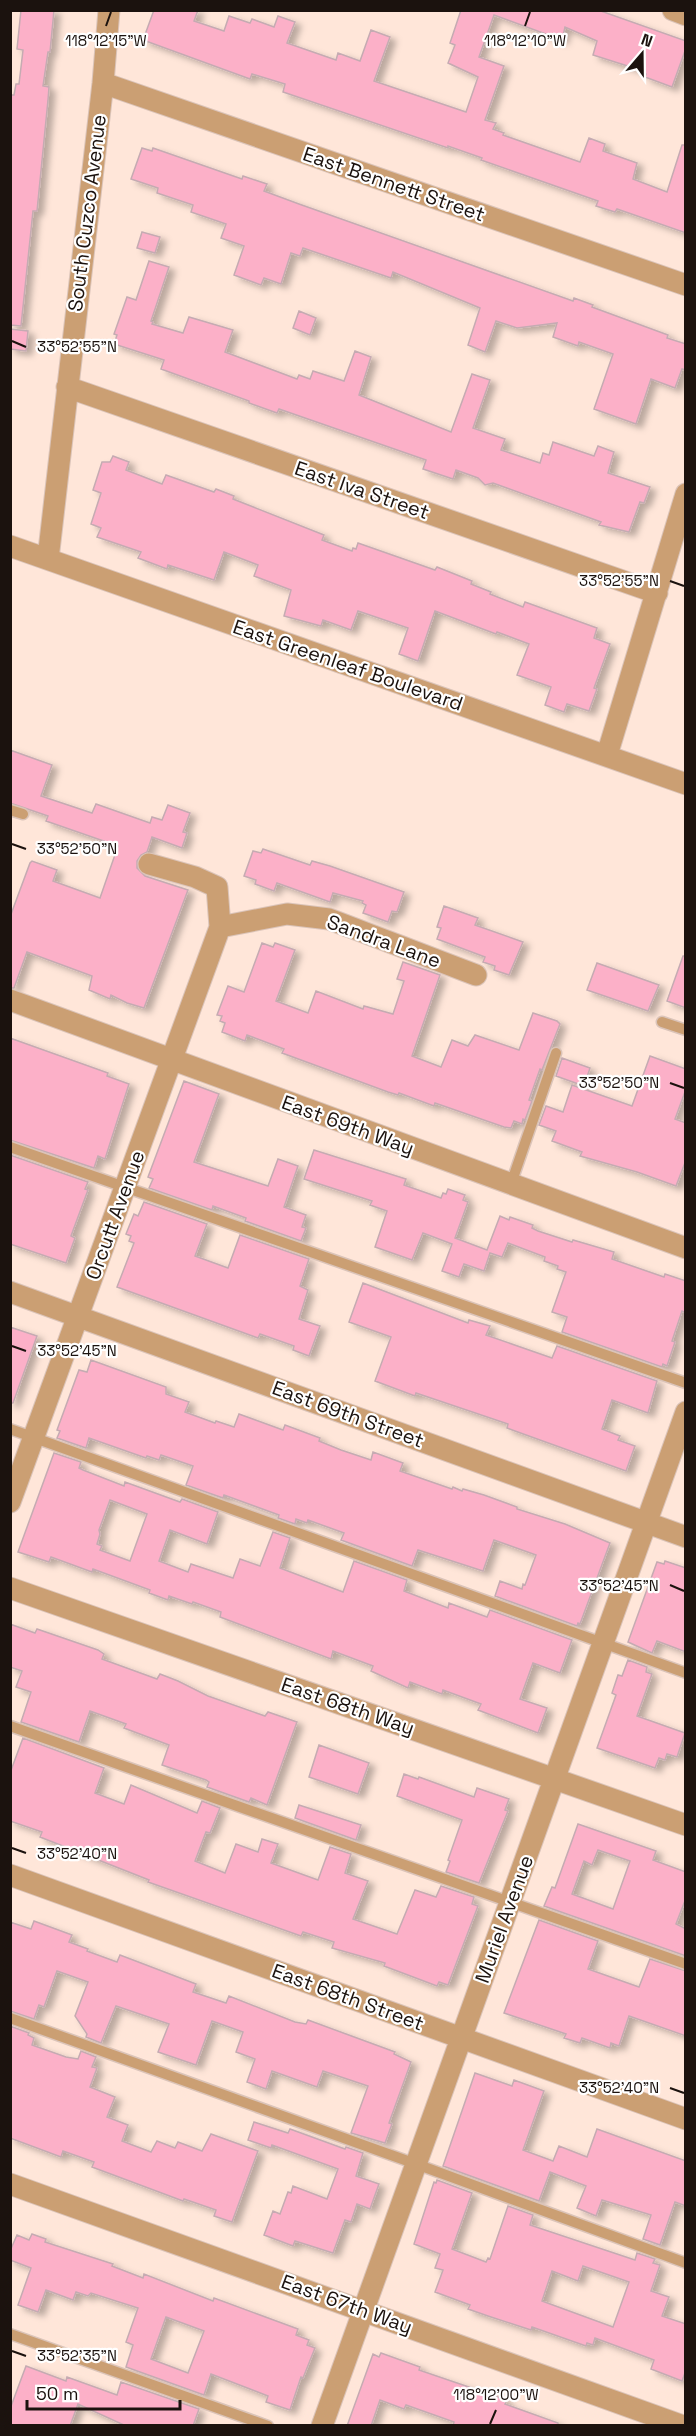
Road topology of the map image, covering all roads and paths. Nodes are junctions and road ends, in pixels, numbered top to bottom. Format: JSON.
{"nodes":[{"id":1,"x":109,"y":10,"type":"edge"},
{"id":2,"x":673,"y":10,"type":"edge"},
{"id":3,"x":686,"y":15,"type":"edge"},
{"id":4,"x":103,"y":83,"type":"junction"},
{"id":5,"x":686,"y":285,"type":"edge"},
{"id":6,"x":67,"y":387,"type":"junction"},
{"id":7,"x":686,"y":494,"type":"edge"},
{"id":8,"x":10,"y":546,"type":"edge"},
{"id":9,"x":48,"y":559,"type":"junction"},
{"id":10,"x":657,"y":593,"type":"junction"},
{"id":11,"x":607,"y":756,"type":"junction"},
{"id":12,"x":686,"y":784,"type":"edge"},
{"id":13,"x":10,"y":810,"type":"edge"},
{"id":14,"x":24,"y":814,"type":"dead end"},
{"id":15,"x":149,"y":864,"type":"dead end"},
{"id":16,"x":220,"y":927,"type":"junction"},
{"id":17,"x":476,"y":975,"type":"dead end"},
{"id":18,"x":10,"y":1000,"type":"edge"},
{"id":19,"x":662,"y":1022,"type":"dead end"},
{"id":20,"x":686,"y":1030,"type":"edge"},
{"id":21,"x":556,"y":1053,"type":"dead end"},
{"id":22,"x":171,"y":1061,"type":"junction"},
{"id":23,"x":10,"y":1147,"type":"edge"},
{"id":24,"x":511,"y":1184,"type":"junction"},
{"id":25,"x":125,"y":1187,"type":"junction"},
{"id":26,"x":686,"y":1248,"type":"edge"},
{"id":27,"x":10,"y":1292,"type":"edge"},
{"id":28,"x":78,"y":1316,"type":"junction"},
{"id":29,"x":686,"y":1383,"type":"edge"},
{"id":30,"x":686,"y":1412,"type":"edge"},
{"id":31,"x":10,"y":1429,"type":"edge"},
{"id":32,"x":34,"y":1437,"type":"junction"},
{"id":33,"x":10,"y":1502,"type":"edge"},
{"id":34,"x":646,"y":1523,"type":"junction"},
{"id":35,"x":686,"y":1537,"type":"edge"},
{"id":36,"x":10,"y":1588,"type":"edge"},
{"id":37,"x":603,"y":1643,"type":"junction"},
{"id":38,"x":686,"y":1673,"type":"edge"},
{"id":39,"x":10,"y":1726,"type":"edge"},
{"id":40,"x":554,"y":1779,"type":"junction"},
{"id":41,"x":686,"y":1825,"type":"edge"},
{"id":42,"x":10,"y":1875,"type":"edge"},
{"id":43,"x":510,"y":1900,"type":"junction"},
{"id":44,"x":686,"y":1964,"type":"edge"},
{"id":45,"x":10,"y":2018,"type":"edge"},
{"id":46,"x":461,"y":2038,"type":"junction"},
{"id":47,"x":686,"y":2119,"type":"edge"},
{"id":48,"x":416,"y":2163,"type":"junction"},
{"id":49,"x":10,"y":2184,"type":"edge"},
{"id":50,"x":686,"y":2263,"type":"edge"},
{"id":51,"x":363,"y":2310,"type":"junction"},
{"id":52,"x":10,"y":2334,"type":"edge"},
{"id":53,"x":268,"y":2426,"type":"edge"},
{"id":54,"x":322,"y":2426,"type":"edge"},
{"id":55,"x":683,"y":2426,"type":"edge"}],
"edges":[{"from":1,"to":4,"type":"street","name":"South Cuzco Avenue"},
{"from":2,"to":3,"type":"street"},
{"from":4,"to":5,"type":"street","name":"East Bennett Street"},
{"from":4,"to":6,"type":"street","name":"South Cuzco Avenue"},
{"from":6,"to":9,"type":"street","name":"South Cuzco Avenue"},
{"from":6,"to":10,"type":"street","name":"East Iva Street"},
{"from":7,"to":10,"type":"street"},
{"from":8,"to":9,"type":"street","name":"East Greenleaf Boulevard"},
{"from":9,"to":11,"type":"street","name":"East Greenleaf Boulevard"},
{"from":10,"to":11,"type":"street"},
{"from":11,"to":12,"type":"street","name":"East Greenleaf Boulevard"},
{"from":13,"to":14,"type":"lane"},
{"from":15,"to":16,"type":"street"},
{"from":16,"to":17,"type":"street","name":"Sandra Lane"},
{"from":16,"to":22,"type":"street","name":"Orcutt Avenue"},
{"from":18,"to":22,"type":"street","name":"East 69th Way"},
{"from":19,"to":20,"type":"lane"},
{"from":21,"to":24,"type":"lane"},
{"from":22,"to":24,"type":"street","name":"East 69th Way"},
{"from":22,"to":25,"type":"street","name":"Orcutt Avenue"},
{"from":23,"to":25,"type":"lane"},
{"from":24,"to":26,"type":"street","name":"East 69th Way"},
{"from":25,"to":28,"type":"street","name":"Orcutt Avenue"},
{"from":25,"to":29,"type":"lane"},
{"from":27,"to":28,"type":"street","name":"East 69th Street"},
{"from":28,"to":32,"type":"street","name":"Orcutt Avenue"},
{"from":28,"to":34,"type":"street","name":"East 69th Street"},
{"from":30,"to":34,"type":"street","name":"Muriel Avenue"},
{"from":31,"to":32,"type":"lane"},
{"from":32,"to":33,"type":"street","name":"Orcutt Avenue"},
{"from":32,"to":37,"type":"lane"},
{"from":34,"to":35,"type":"street","name":"East 69th Street"},
{"from":34,"to":37,"type":"street","name":"Muriel Avenue"},
{"from":36,"to":40,"type":"street","name":"East 68th Way"},
{"from":37,"to":38,"type":"lane"},
{"from":37,"to":40,"type":"street","name":"Muriel Avenue"},
{"from":39,"to":43,"type":"lane"},
{"from":40,"to":41,"type":"street","name":"East 68th Way"},
{"from":40,"to":43,"type":"street","name":"Muriel Avenue"},
{"from":42,"to":46,"type":"street","name":"East 68th Street"},
{"from":43,"to":44,"type":"lane"},
{"from":43,"to":46,"type":"street","name":"Muriel Avenue"},
{"from":45,"to":48,"type":"lane"},
{"from":46,"to":47,"type":"street","name":"East 68th Street"},
{"from":46,"to":48,"type":"street","name":"Muriel Avenue"},
{"from":48,"to":50,"type":"lane"},
{"from":48,"to":51,"type":"street","name":"Muriel Avenue"},
{"from":49,"to":51,"type":"street","name":"East 67th Way"},
{"from":51,"to":54,"type":"street","name":"Muriel Avenue"},
{"from":51,"to":55,"type":"street","name":"East 67th Way"},
{"from":52,"to":53,"type":"lane"}]}
